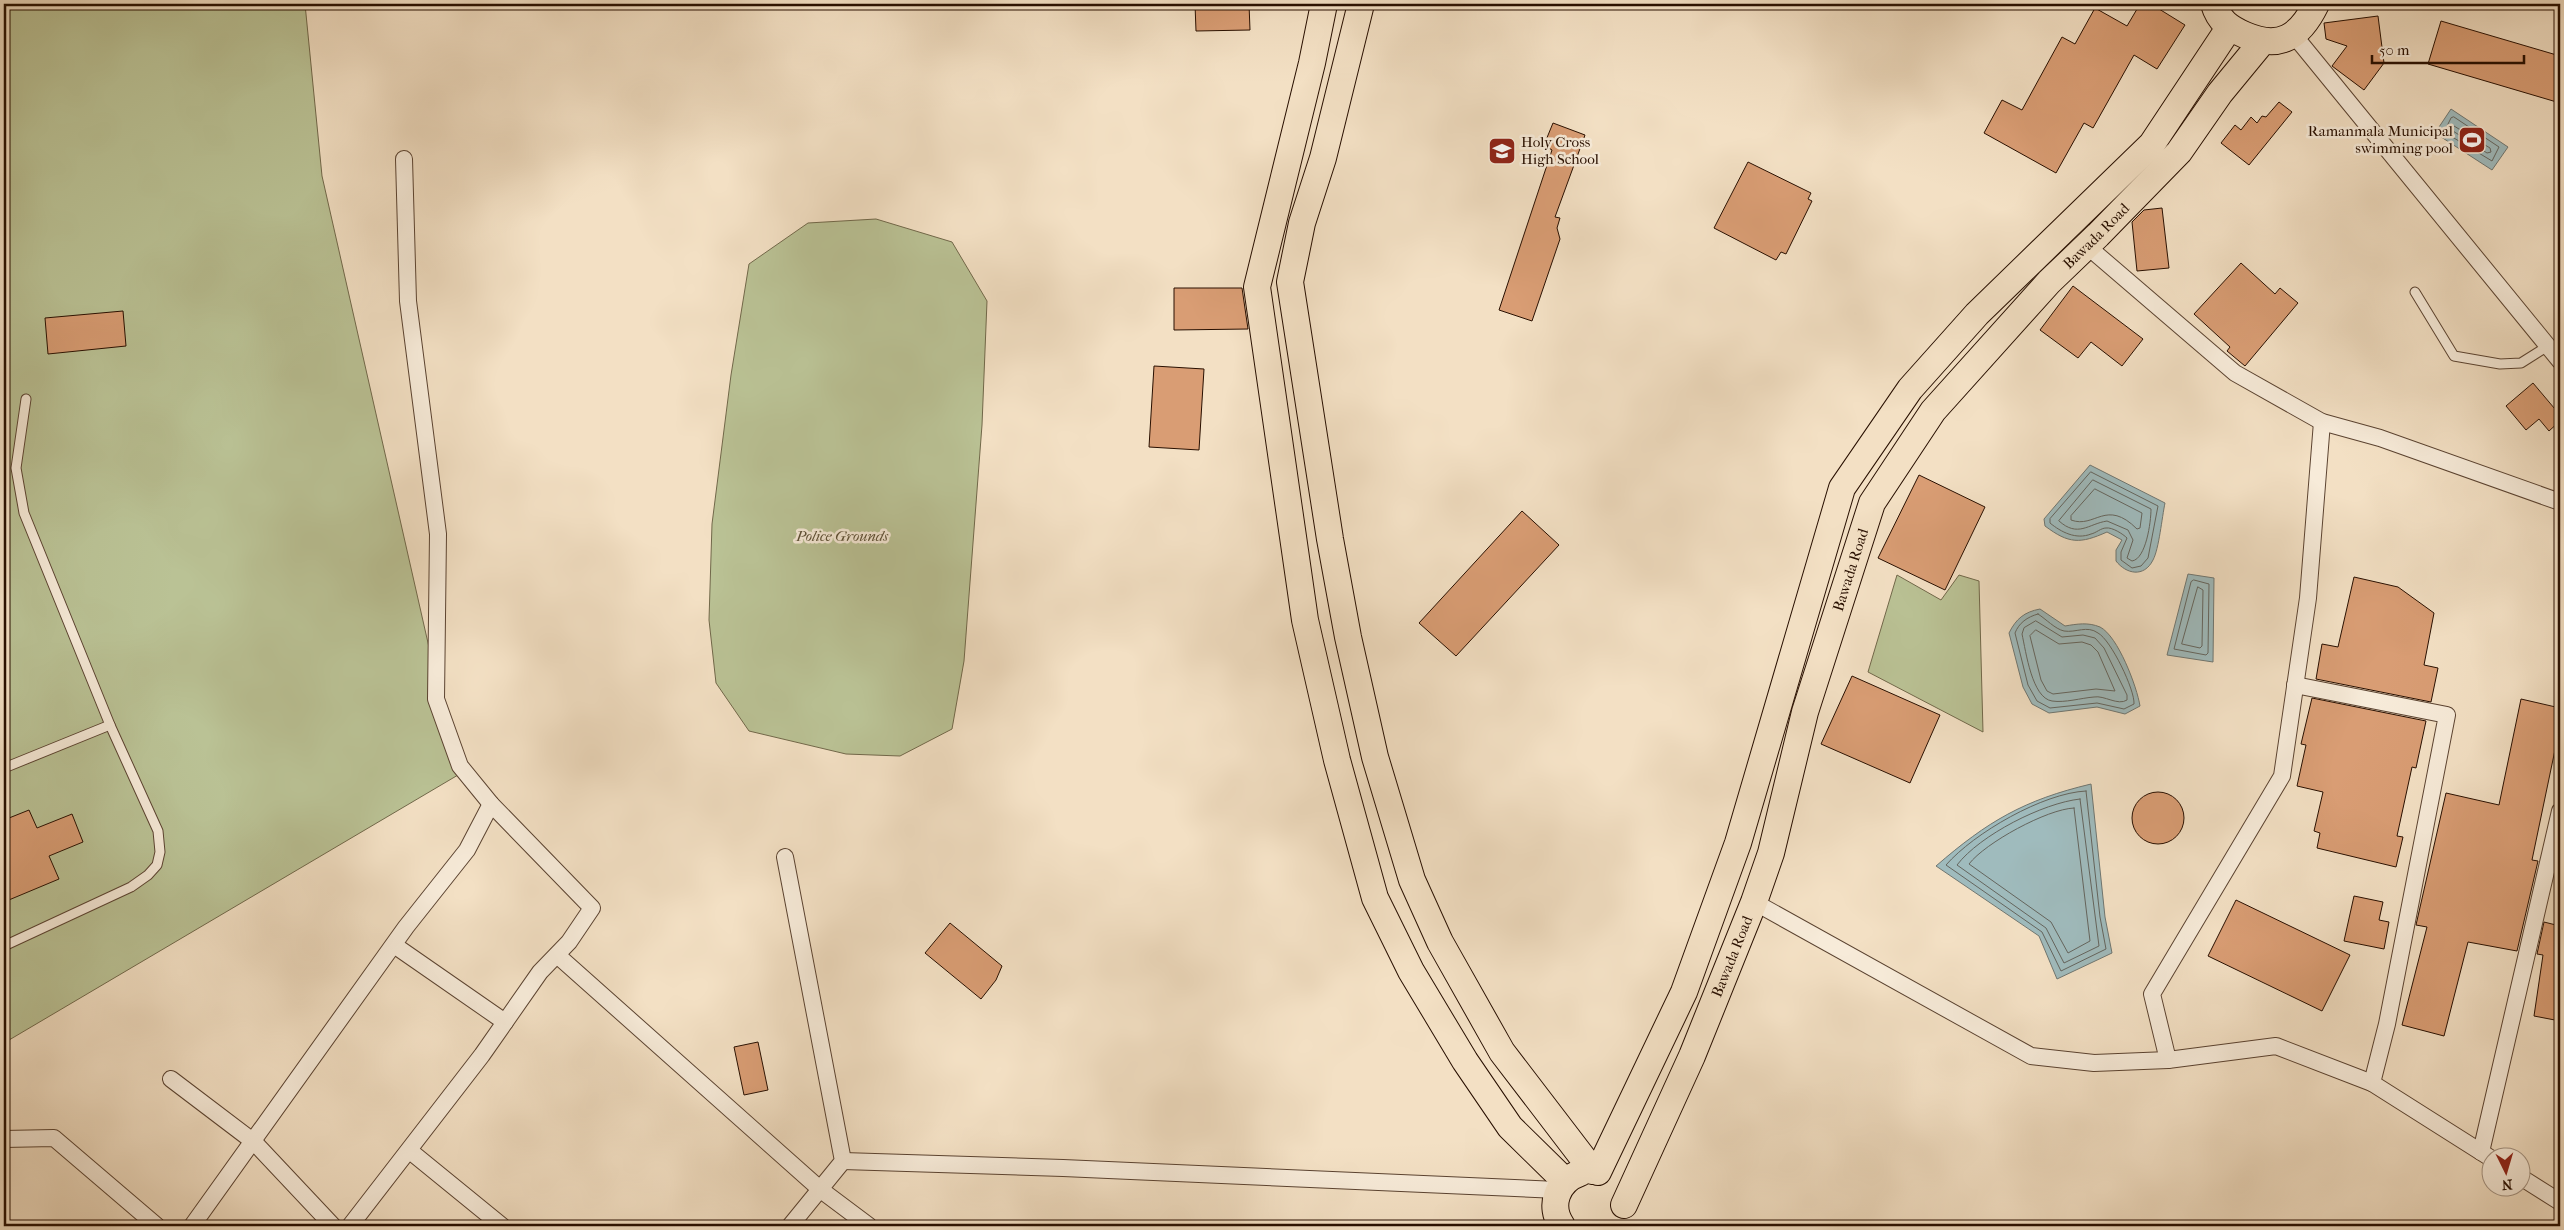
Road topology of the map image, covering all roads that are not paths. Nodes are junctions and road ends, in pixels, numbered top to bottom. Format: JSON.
{"nodes":[{"id":1,"x":1324,"y":4,"type":"edge"},
{"id":2,"x":1361,"y":4,"type":"edge"},
{"id":3,"x":2214,"y":4,"type":"edge"},
{"id":4,"x":2316,"y":4,"type":"edge"},
{"id":5,"x":2229,"y":28,"type":"junction"},
{"id":6,"x":2293,"y":34,"type":"junction"},
{"id":7,"x":2262,"y":42,"type":"junction"},
{"id":8,"x":404,"y":159,"type":"dead end"},
{"id":9,"x":2087,"y":246,"type":"junction"},
{"id":10,"x":1290,"y":282,"type":"junction"},
{"id":11,"x":1257,"y":287,"type":"junction"},
{"id":12,"x":2415,"y":292,"type":"dead end"},
{"id":13,"x":2556,"y":353,"type":"edge"},
{"id":14,"x":26,"y":399,"type":"dead end"},
{"id":15,"x":2322,"y":422,"type":"junction"},
{"id":16,"x":2560,"y":502,"type":"edge"},
{"id":17,"x":2295,"y":685,"type":"junction"},
{"id":18,"x":110,"y":725,"type":"junction"},
{"id":19,"x":4,"y":768,"type":"edge"},
{"id":20,"x":490,"y":804,"type":"junction"},
{"id":21,"x":2560,"y":811,"type":"edge"},
{"id":22,"x":785,"y":857,"type":"dead end"},
{"id":23,"x":1754,"y":902,"type":"junction"},
{"id":24,"x":394,"y":945,"type":"junction"},
{"id":25,"x":4,"y":946,"type":"edge"},
{"id":26,"x":557,"y":955,"type":"junction"},
{"id":27,"x":505,"y":1022,"type":"junction"},
{"id":28,"x":2168,"y":1060,"type":"junction"},
{"id":29,"x":171,"y":1079,"type":"dead end"},
{"id":30,"x":2372,"y":1083,"type":"junction"},
{"id":31,"x":4,"y":1139,"type":"edge"},
{"id":32,"x":254,"y":1142,"type":"junction"},
{"id":33,"x":2488,"y":1148,"type":"edge"},
{"id":34,"x":410,"y":1151,"type":"junction"},
{"id":35,"x":2482,"y":1152,"type":"edge"},
{"id":36,"x":842,"y":1161,"type":"junction"},
{"id":37,"x":1596,"y":1172,"type":"junction"},
{"id":38,"x":2532,"y":1184,"type":"edge"},
{"id":39,"x":1562,"y":1186,"type":"junction"},
{"id":40,"x":821,"y":1190,"type":"junction"},
{"id":41,"x":2560,"y":1202,"type":"edge"},
{"id":42,"x":1620,"y":1215,"type":"edge"},
{"id":43,"x":157,"y":1226,"type":"edge"},
{"id":44,"x":192,"y":1226,"type":"edge"},
{"id":45,"x":333,"y":1226,"type":"edge"},
{"id":46,"x":350,"y":1226,"type":"edge"},
{"id":47,"x":502,"y":1226,"type":"edge"},
{"id":48,"x":790,"y":1226,"type":"edge"},
{"id":49,"x":869,"y":1226,"type":"edge"},
{"id":50,"x":1562,"y":1226,"type":"edge"}],
"edges":[{"from":1,"to":11,"type":"main road"},
{"from":2,"to":10,"type":"main road"},
{"from":3,"to":5,"type":"main road"},
{"from":4,"to":6,"type":"main road"},
{"from":5,"to":7,"type":"main road"},
{"from":5,"to":37,"type":"main road"},
{"from":6,"to":7,"type":"main road"},
{"from":6,"to":13,"type":"street"},
{"from":7,"to":9,"type":"main road","name":"Bawada Road"},
{"from":8,"to":20,"type":"street"},
{"from":9,"to":15,"type":"street"},
{"from":9,"to":23,"type":"main road","name":"Bawada Road"},
{"from":10,"to":11,"type":"main road"},
{"from":10,"to":37,"type":"main road"},
{"from":11,"to":39,"type":"main road"},
{"from":12,"to":13,"type":"lane"},
{"from":14,"to":18,"type":"lane"},
{"from":15,"to":16,"type":"street"},
{"from":15,"to":17,"type":"street"},
{"from":17,"to":28,"type":"street"},
{"from":17,"to":30,"type":"street"},
{"from":18,"to":19,"type":"lane"},
{"from":18,"to":25,"type":"lane"},
{"from":20,"to":24,"type":"street"},
{"from":20,"to":26,"type":"street"},
{"from":21,"to":33,"type":"street"},
{"from":22,"to":36,"type":"street"},
{"from":23,"to":28,"type":"street"},
{"from":23,"to":42,"type":"main road","name":"Bawada Road"},
{"from":24,"to":27,"type":"street"},
{"from":24,"to":32,"type":"street"},
{"from":26,"to":27,"type":"street"},
{"from":26,"to":40,"type":"street"},
{"from":27,"to":34,"type":"street"},
{"from":28,"to":30,"type":"street"},
{"from":29,"to":32,"type":"street"},
{"from":30,"to":35,"type":"street"},
{"from":31,"to":43,"type":"street"},
{"from":32,"to":44,"type":"street"},
{"from":32,"to":45,"type":"street"},
{"from":34,"to":46,"type":"street"},
{"from":34,"to":47,"type":"street"},
{"from":36,"to":39,"type":"street"},
{"from":36,"to":40,"type":"street"},
{"from":37,"to":39,"type":"main road"},
{"from":37,"to":42,"type":"main road"},
{"from":38,"to":41,"type":"street"},
{"from":39,"to":50,"type":"main road"},
{"from":40,"to":48,"type":"street"},
{"from":40,"to":49,"type":"street"}]}
